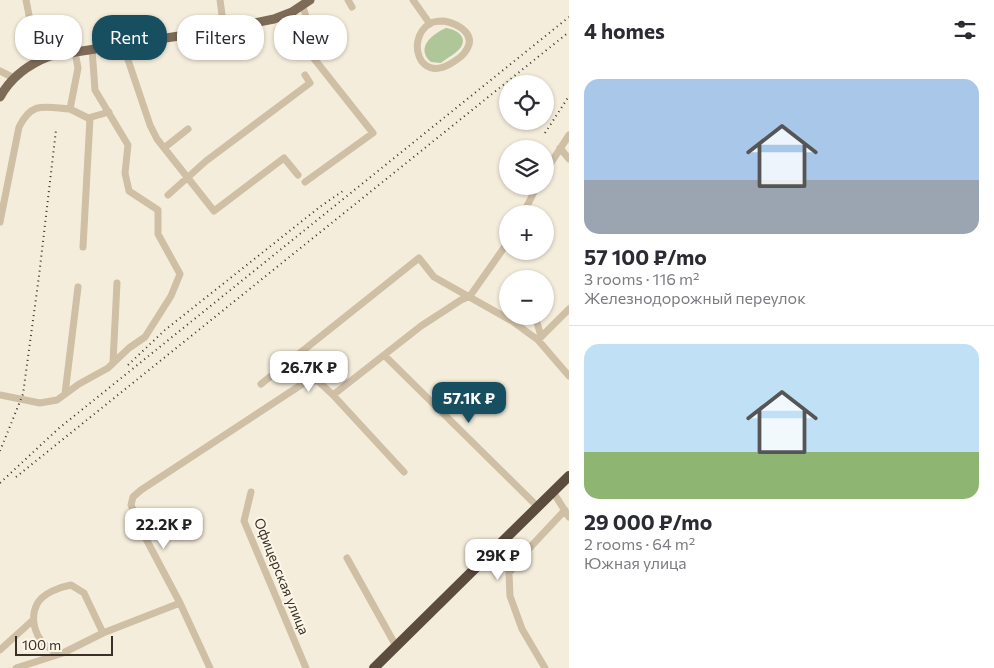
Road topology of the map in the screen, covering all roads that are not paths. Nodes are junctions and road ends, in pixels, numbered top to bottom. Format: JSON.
{"nodes":[{"id":1,"x":26,"y":0,"type":"edge"},
{"id":2,"x":220,"y":0,"type":"edge"},
{"id":3,"x":348,"y":0,"type":"edge"},
{"id":4,"x":413,"y":0,"type":"edge"},
{"id":5,"x":306,"y":3,"type":"edge"},
{"id":6,"x":352,"y":7,"type":"dead end"},
{"id":7,"x":29,"y":15,"type":"edge"},
{"id":8,"x":222,"y":15,"type":"edge"},
{"id":9,"x":264,"y":21,"type":"edge"},
{"id":10,"x":430,"y":24,"type":"junction"},
{"id":11,"x":92,"y":49,"type":"edge"},
{"id":12,"x":82,"y":51,"type":"edge"},
{"id":13,"x":38,"y":60,"type":"edge"},
{"id":14,"x":76,"y":60,"type":"edge"},
{"id":15,"x":93,"y":60,"type":"edge"},
{"id":16,"x":128,"y":60,"type":"edge"},
{"id":17,"x":0,"y":71,"type":"edge"},
{"id":18,"x":305,"y":75,"type":"dead end"},
{"id":19,"x":14,"y":78,"type":"junction"},
{"id":20,"x":0,"y":97,"type":"edge"},
{"id":21,"x":70,"y":109,"type":"junction"},
{"id":22,"x":108,"y":112,"type":"junction"},
{"id":23,"x":90,"y":118,"type":"junction"},
{"id":24,"x":188,"y":129,"type":"dead end"},
{"id":25,"x":569,"y":135,"type":"edge"},
{"id":26,"x":164,"y":148,"type":"junction"},
{"id":27,"x":560,"y":148,"type":"junction"},
{"id":28,"x":554,"y":158,"type":"edge"},
{"id":29,"x":569,"y":159,"type":"edge"},
{"id":30,"x":298,"y":175,"type":"dead end"},
{"id":31,"x":188,"y":176,"type":"junction"},
{"id":32,"x":305,"y":182,"type":"dead end"},
{"id":33,"x":168,"y":195,"type":"dead end"},
{"id":34,"x":0,"y":222,"type":"edge"},
{"id":35,"x":83,"y":247,"type":"dead end"},
{"id":36,"x":499,"y":255,"type":"edge"},
{"id":37,"x":117,"y":283,"type":"dead end"},
{"id":38,"x":78,"y":287,"type":"dead end"},
{"id":39,"x":470,"y":296,"type":"junction"},
{"id":40,"x":569,"y":309,"type":"edge"},
{"id":41,"x":537,"y":325,"type":"edge"},
{"id":42,"x":540,"y":338,"type":"junction"},
{"id":43,"x":385,"y":356,"type":"junction"},
{"id":44,"x":113,"y":362,"type":"junction"},
{"id":45,"x":569,"y":376,"type":"edge"},
{"id":46,"x":262,"y":384,"type":"dead end"},
{"id":47,"x":65,"y":394,"type":"junction"},
{"id":48,"x":0,"y":395,"type":"edge"},
{"id":49,"x":334,"y":396,"type":"junction"},
{"id":50,"x":404,"y":472,"type":"dead end"},
{"id":51,"x":569,"y":476,"type":"edge"},
{"id":52,"x":251,"y":492,"type":"dead end"},
{"id":53,"x":553,"y":492,"type":"junction"},
{"id":54,"x":538,"y":507,"type":"junction"},
{"id":55,"x":564,"y":510,"type":"junction"},
{"id":56,"x":569,"y":517,"type":"edge"},
{"id":57,"x":347,"y":558,"type":"dead end"},
{"id":58,"x":180,"y":603,"type":"junction"},
{"id":59,"x":32,"y":620,"type":"junction"},
{"id":60,"x":103,"y":633,"type":"junction"},
{"id":61,"x":396,"y":646,"type":"junction"},
{"id":62,"x":0,"y":650,"type":"edge"},
{"id":63,"x":63,"y":653,"type":"junction"},
{"id":64,"x":542,"y":667,"type":"edge"},
{"id":65,"x":16,"y":668,"type":"edge"},
{"id":66,"x":210,"y":668,"type":"edge"},
{"id":67,"x":306,"y":668,"type":"edge"},
{"id":68,"x":374,"y":668,"type":"edge"}],
"edges":[{"from":1,"to":7,"type":"street"},
{"from":2,"to":8,"type":"street"},
{"from":3,"to":6,"type":"street"},
{"from":4,"to":10,"type":"street"},
{"from":5,"to":9,"type":"main road"},
{"from":5,"to":32,"type":"street"},
{"from":10,"to":10,"type":"street"},
{"from":11,"to":12,"type":"main road"},
{"from":13,"to":19,"type":"main road"},
{"from":14,"to":21,"type":"street"},
{"from":15,"to":22,"type":"street"},
{"from":16,"to":26,"type":"street"},
{"from":17,"to":19,"type":"street"},
{"from":18,"to":31,"type":"street"},
{"from":19,"to":20,"type":"main road"},
{"from":21,"to":23,"type":"street"},
{"from":21,"to":34,"type":"street"},
{"from":22,"to":23,"type":"street"},
{"from":22,"to":44,"type":"street"},
{"from":23,"to":35,"type":"street"},
{"from":24,"to":26,"type":"street"},
{"from":25,"to":27,"type":"street"},
{"from":26,"to":31,"type":"street"},
{"from":27,"to":28,"type":"street"},
{"from":27,"to":29,"type":"street"},
{"from":30,"to":31,"type":"street"},
{"from":31,"to":33,"type":"street"},
{"from":36,"to":39,"type":"street"},
{"from":37,"to":44,"type":"street"},
{"from":38,"to":47,"type":"street"},
{"from":39,"to":42,"type":"street"},
{"from":39,"to":43,"type":"street"},
{"from":39,"to":46,"type":"street"},
{"from":40,"to":42,"type":"street"},
{"from":41,"to":42,"type":"street"},
{"from":42,"to":45,"type":"street"},
{"from":43,"to":49,"type":"street"},
{"from":43,"to":54,"type":"street"},
{"from":44,"to":47,"type":"street"},
{"from":47,"to":48,"type":"street"},
{"from":49,"to":50,"type":"street"},
{"from":49,"to":58,"type":"street"},
{"from":51,"to":53,"type":"highway"},
{"from":52,"to":67,"type":"street","name":"Офицерская улица"},
{"from":53,"to":54,"type":"highway"},
{"from":53,"to":55,"type":"street"},
{"from":54,"to":61,"type":"highway"},
{"from":55,"to":56,"type":"street"},
{"from":55,"to":64,"type":"street"},
{"from":57,"to":61,"type":"street"},
{"from":58,"to":60,"type":"street"},
{"from":58,"to":66,"type":"street"},
{"from":59,"to":60,"type":"street"},
{"from":59,"to":62,"type":"street"},
{"from":59,"to":63,"type":"street"},
{"from":60,"to":63,"type":"street"},
{"from":61,"to":68,"type":"highway"},
{"from":63,"to":65,"type":"street"}]}
